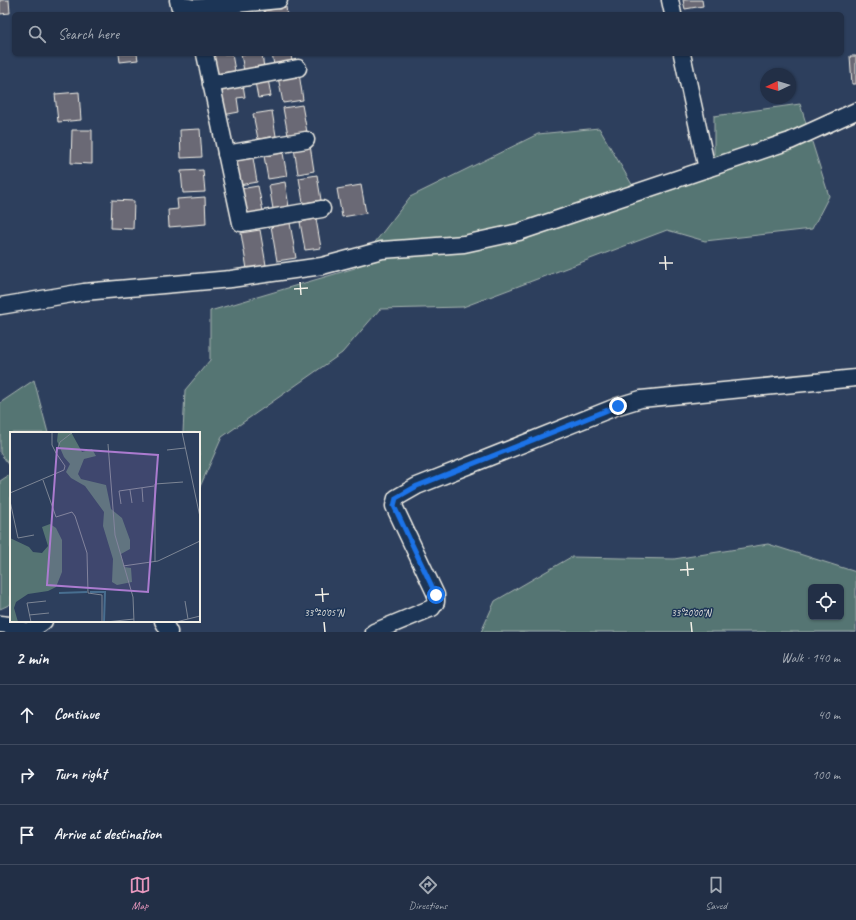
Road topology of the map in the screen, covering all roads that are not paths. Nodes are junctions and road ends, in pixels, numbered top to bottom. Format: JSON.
{"nodes":[{"id":1,"x":178,"y":0,"type":"edge"},
{"id":2,"x":279,"y":0,"type":"edge"},
{"id":3,"x":670,"y":0,"type":"edge"},
{"id":4,"x":196,"y":11,"type":"edge"},
{"id":5,"x":673,"y":12,"type":"edge"},
{"id":6,"x":205,"y":56,"type":"edge"},
{"id":7,"x":682,"y":56,"type":"edge"},
{"id":8,"x":298,"y":68,"type":"dead end"},
{"id":9,"x":211,"y":84,"type":"junction"},
{"id":10,"x":856,"y":111,"type":"edge"},
{"id":11,"x":306,"y":140,"type":"dead end"},
{"id":12,"x":226,"y":154,"type":"junction"},
{"id":13,"x":707,"y":169,"type":"junction"},
{"id":14,"x":322,"y":209,"type":"dead end"},
{"id":15,"x":0,"y":306,"type":"edge"},
{"id":16,"x":856,"y":378,"type":"edge"},
{"id":17,"x":43,"y":622,"type":"edge"},
{"id":18,"x":164,"y":622,"type":"edge"},
{"id":19,"x":0,"y":624,"type":"edge"},
{"id":20,"x":29,"y":632,"type":"edge"},
{"id":21,"x":169,"y":632,"type":"edge"},
{"id":22,"x":374,"y":632,"type":"edge"}],
"edges":[{"from":1,"to":4,"type":"street"},
{"from":2,"to":4,"type":"street"},
{"from":3,"to":5,"type":"street"},
{"from":6,"to":9,"type":"street"},
{"from":7,"to":13,"type":"street"},
{"from":8,"to":9,"type":"street"},
{"from":9,"to":12,"type":"street"},
{"from":10,"to":13,"type":"street"},
{"from":11,"to":12,"type":"street"},
{"from":12,"to":14,"type":"street"},
{"from":13,"to":15,"type":"street"},
{"from":16,"to":22,"type":"street"},
{"from":17,"to":20,"type":"street"},
{"from":18,"to":21,"type":"street"},
{"from":19,"to":20,"type":"street"}]}
